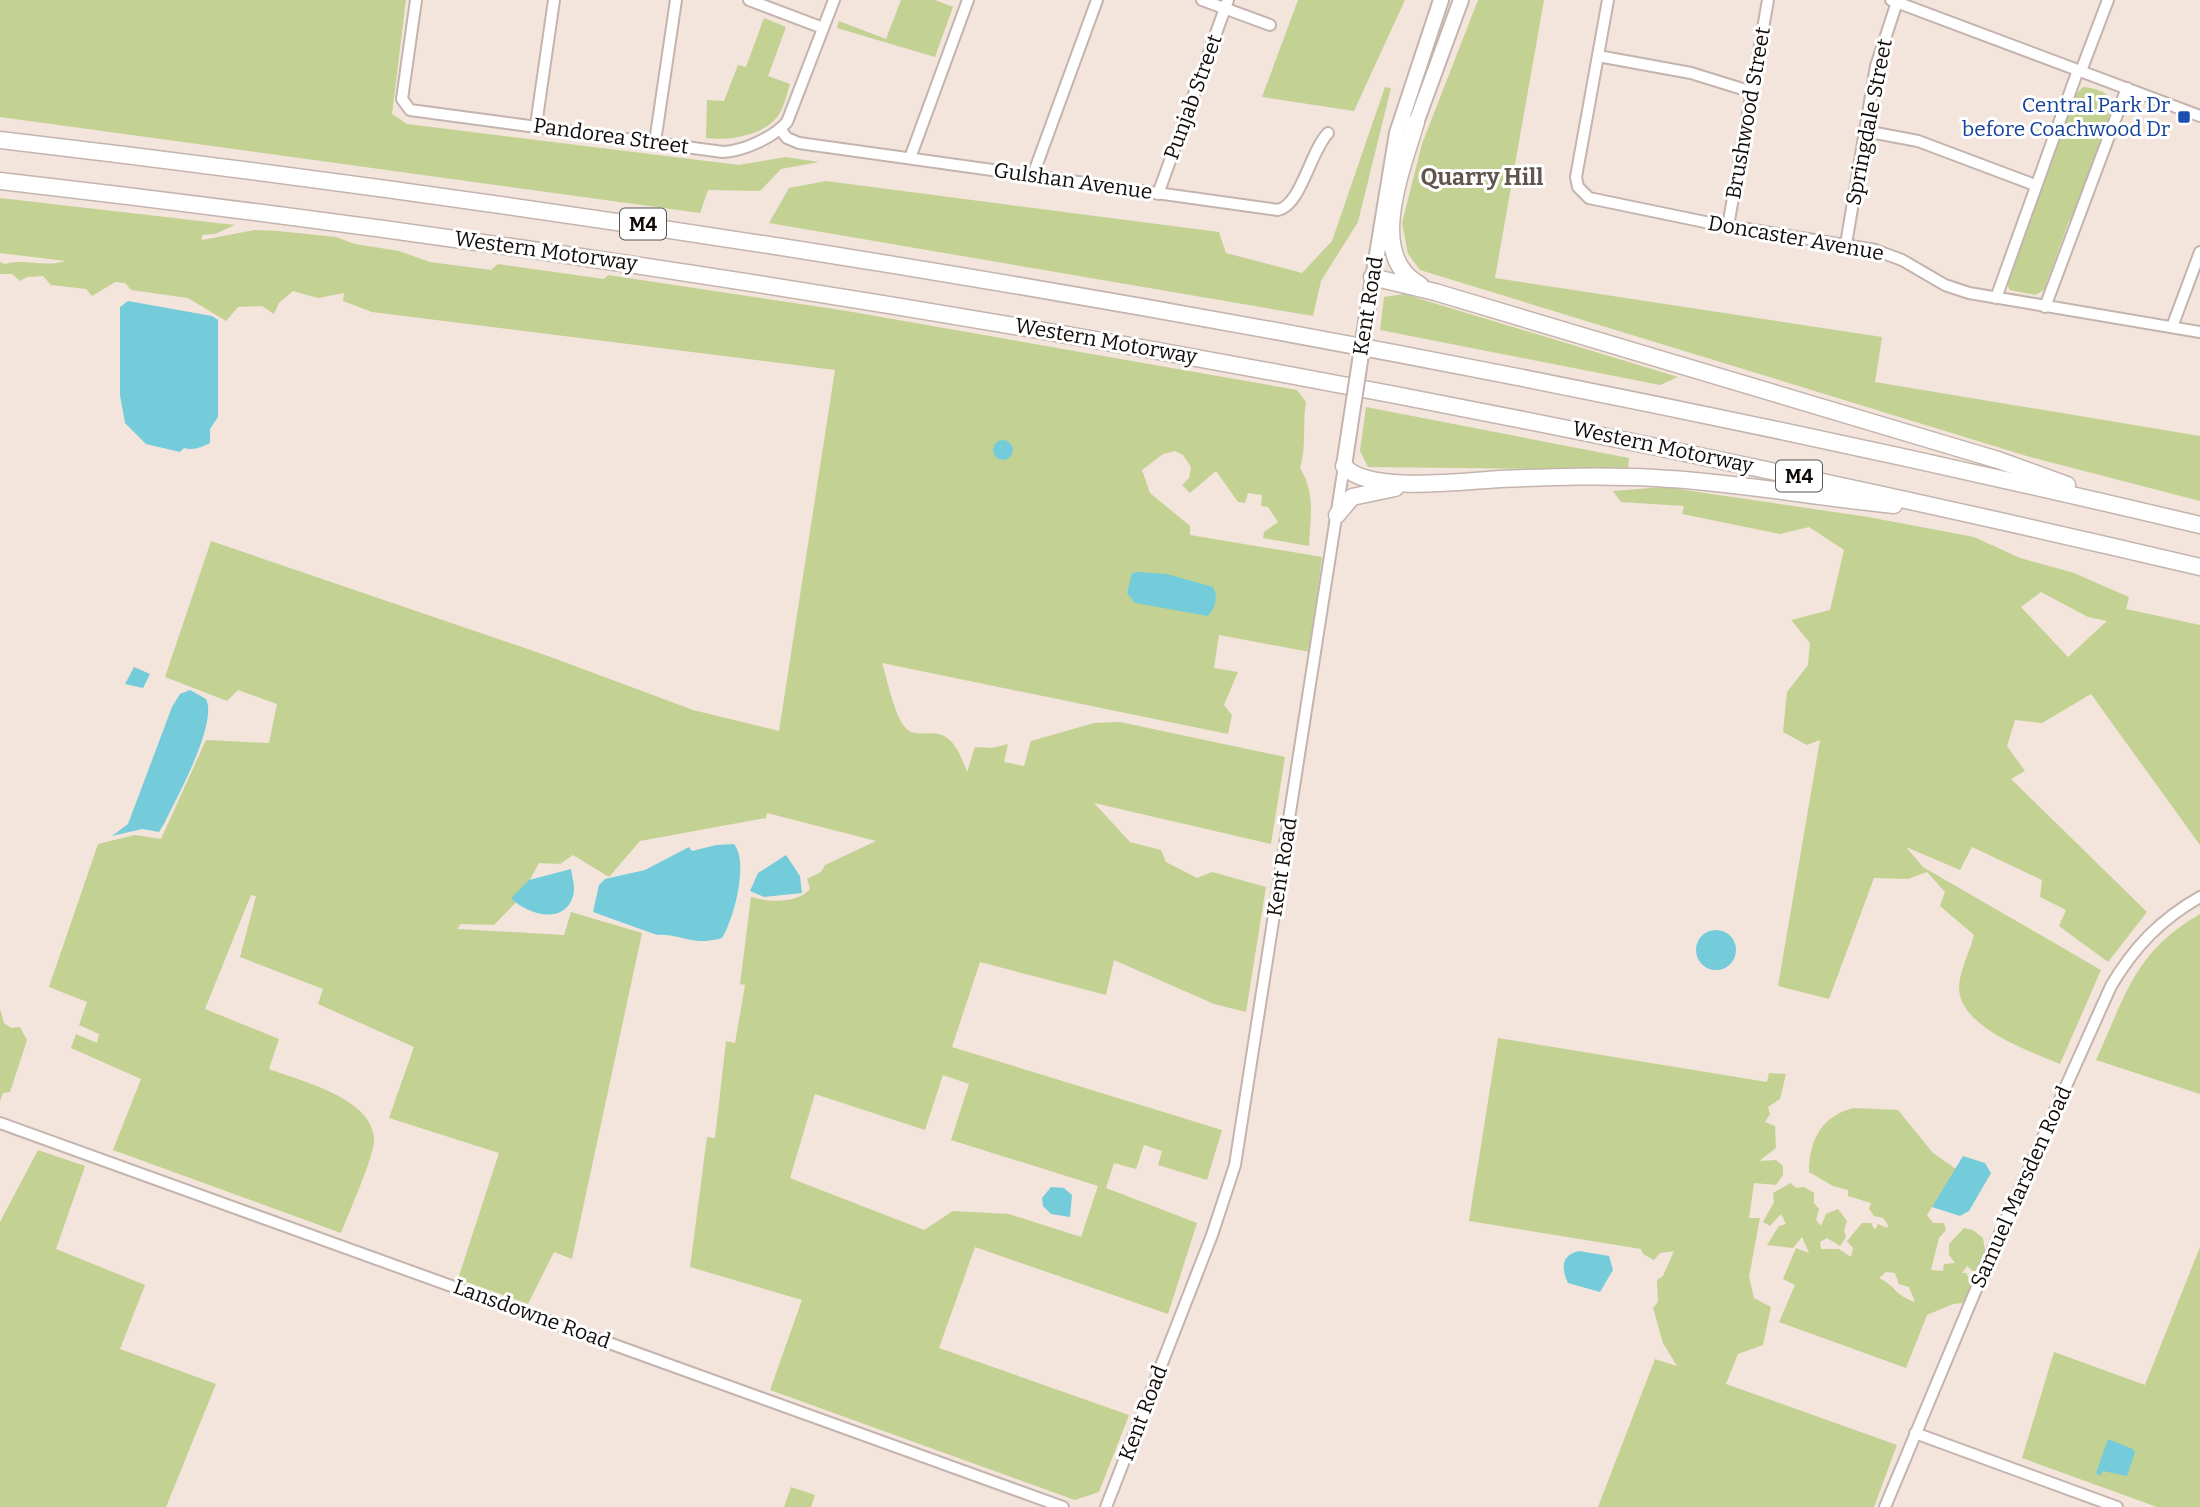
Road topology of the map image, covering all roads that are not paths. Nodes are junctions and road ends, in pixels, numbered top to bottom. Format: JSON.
{"nodes":[{"id":1,"x":416,"y":0,"type":"edge"},
{"id":2,"x":554,"y":0,"type":"edge"},
{"id":3,"x":676,"y":0,"type":"edge"},
{"id":4,"x":749,"y":0,"type":"edge"},
{"id":5,"x":834,"y":0,"type":"edge"},
{"id":6,"x":968,"y":0,"type":"edge"},
{"id":7,"x":1097,"y":0,"type":"edge"},
{"id":8,"x":1202,"y":0,"type":"edge"},
{"id":9,"x":1441,"y":0,"type":"edge"},
{"id":10,"x":1461,"y":0,"type":"edge"},
{"id":11,"x":1608,"y":0,"type":"edge"},
{"id":12,"x":1768,"y":0,"type":"edge"},
{"id":13,"x":2108,"y":0,"type":"edge"},
{"id":14,"x":1894,"y":1,"type":"edge"},
{"id":15,"x":1226,"y":4,"type":"edge"},
{"id":16,"x":1270,"y":25,"type":"dead end"},
{"id":17,"x":823,"y":28,"type":"junction"},
{"id":18,"x":1598,"y":56,"type":"junction"},
{"id":19,"x":2080,"y":71,"type":"junction"},
{"id":20,"x":2127,"y":88,"type":"junction"},
{"id":21,"x":1752,"y":92,"type":"junction"},
{"id":22,"x":2200,"y":116,"type":"edge"},
{"id":23,"x":1416,"y":122,"type":"junction"},
{"id":24,"x":536,"y":125,"type":"junction"},
{"id":25,"x":780,"y":129,"type":"junction"},
{"id":26,"x":1865,"y":131,"type":"junction"},
{"id":27,"x":1328,"y":133,"type":"dead end"},
{"id":28,"x":0,"y":140,"type":"edge"},
{"id":29,"x":656,"y":142,"type":"junction"},
{"id":30,"x":910,"y":158,"type":"junction"},
{"id":31,"x":1033,"y":175,"type":"junction"},
{"id":32,"x":0,"y":181,"type":"edge"},
{"id":33,"x":2035,"y":185,"type":"junction"},
{"id":34,"x":1158,"y":194,"type":"junction"},
{"id":35,"x":1384,"y":207,"type":"junction"},
{"id":36,"x":1728,"y":226,"type":"junction"},
{"id":37,"x":1846,"y":244,"type":"junction"},
{"id":38,"x":2200,"y":252,"type":"edge"},
{"id":39,"x":1372,"y":277,"type":"junction"},
{"id":40,"x":1435,"y":292,"type":"junction"},
{"id":41,"x":1996,"y":298,"type":"junction"},
{"id":42,"x":2045,"y":307,"type":"junction"},
{"id":43,"x":2172,"y":327,"type":"junction"},
{"id":44,"x":2200,"y":332,"type":"edge"},
{"id":45,"x":1345,"y":466,"type":"junction"},
{"id":46,"x":1418,"y":483,"type":"junction"},
{"id":47,"x":2130,"y":508,"type":"junction"},
{"id":48,"x":1969,"y":513,"type":"junction"},
{"id":49,"x":1337,"y":515,"type":"junction"},
{"id":50,"x":2200,"y":525,"type":"edge"},
{"id":51,"x":2200,"y":567,"type":"edge"},
{"id":52,"x":2200,"y":897,"type":"edge"},
{"id":53,"x":0,"y":1123,"type":"edge"},
{"id":54,"x":1916,"y":1433,"type":"junction"},
{"id":55,"x":1063,"y":1507,"type":"edge"},
{"id":56,"x":1106,"y":1507,"type":"edge"},
{"id":57,"x":1885,"y":1507,"type":"edge"},
{"id":58,"x":2117,"y":1507,"type":"edge"}],
"edges":[{"from":1,"to":24,"type":"street","name":"Pandorea Street"},
{"from":2,"to":24,"type":"street"},
{"from":3,"to":29,"type":"street"},
{"from":4,"to":17,"type":"street"},
{"from":5,"to":17,"type":"street"},
{"from":6,"to":30,"type":"street"},
{"from":7,"to":31,"type":"street"},
{"from":8,"to":15,"type":"street"},
{"from":9,"to":35,"type":"main road","name":"Kent Road"},
{"from":10,"to":23,"type":"main road","name":"Kent Road"},
{"from":11,"to":18,"type":"street","name":"Doncaster Avenue"},
{"from":12,"to":21,"type":"street","name":"Brushwood Street"},
{"from":13,"to":19,"type":"street"},
{"from":14,"to":19,"type":"street"},
{"from":14,"to":26,"type":"street","name":"Springdale Street"},
{"from":15,"to":16,"type":"street"},
{"from":15,"to":34,"type":"street","name":"Punjab Street"},
{"from":17,"to":25,"type":"street"},
{"from":18,"to":21,"type":"street"},
{"from":18,"to":36,"type":"street","name":"Doncaster Avenue"},
{"from":19,"to":20,"type":"street"},
{"from":19,"to":33,"type":"street"},
{"from":20,"to":22,"type":"street"},
{"from":20,"to":42,"type":"street"},
{"from":21,"to":36,"type":"street","name":"Brushwood Street"},
{"from":23,"to":35,"type":"main road","name":"Kent Road"},
{"from":23,"to":40,"type":"highway"},
{"from":24,"to":29,"type":"street","name":"Pandorea Street"},
{"from":25,"to":29,"type":"street","name":"Pandorea Street"},
{"from":25,"to":30,"type":"street","name":"Gulshan Avenue"},
{"from":26,"to":33,"type":"street"},
{"from":26,"to":37,"type":"street","name":"Springdale Street"},
{"from":27,"to":34,"type":"street","name":"Gulshan Avenue"},
{"from":28,"to":47,"type":"highway","name":"Western Motorway","number":"M4"},
{"from":30,"to":31,"type":"street","name":"Gulshan Avenue"},
{"from":31,"to":34,"type":"street","name":"Gulshan Avenue"},
{"from":32,"to":48,"type":"highway","name":"Western Motorway","number":"M4"},
{"from":33,"to":41,"type":"street"},
{"from":35,"to":39,"type":"main road","name":"Kent Road"},
{"from":36,"to":37,"type":"street","name":"Doncaster Avenue"},
{"from":37,"to":41,"type":"street","name":"Doncaster Avenue"},
{"from":38,"to":43,"type":"street"},
{"from":39,"to":40,"type":"highway"},
{"from":39,"to":45,"type":"main road","name":"Kent Road","bridge":true},
{"from":40,"to":47,"type":"highway"},
{"from":41,"to":42,"type":"street","name":"Doncaster Avenue"},
{"from":42,"to":43,"type":"street","name":"Doncaster Avenue"},
{"from":43,"to":44,"type":"street","name":"Doncaster Avenue"},
{"from":45,"to":46,"type":"highway"},
{"from":45,"to":49,"type":"street","name":"Kent Road"},
{"from":46,"to":48,"type":"highway"},
{"from":46,"to":49,"type":"highway"},
{"from":47,"to":50,"type":"highway","name":"Western Motorway","number":"M4"},
{"from":48,"to":51,"type":"highway","name":"Western Motorway","number":"M4"},
{"from":49,"to":56,"type":"street","name":"Kent Road"},
{"from":52,"to":54,"type":"street","name":"Samuel Marsden Road"},
{"from":53,"to":55,"type":"street","name":"Lansdowne Road"},
{"from":54,"to":57,"type":"street","name":"Samuel Marsden Road"},
{"from":54,"to":58,"type":"street"}]}
